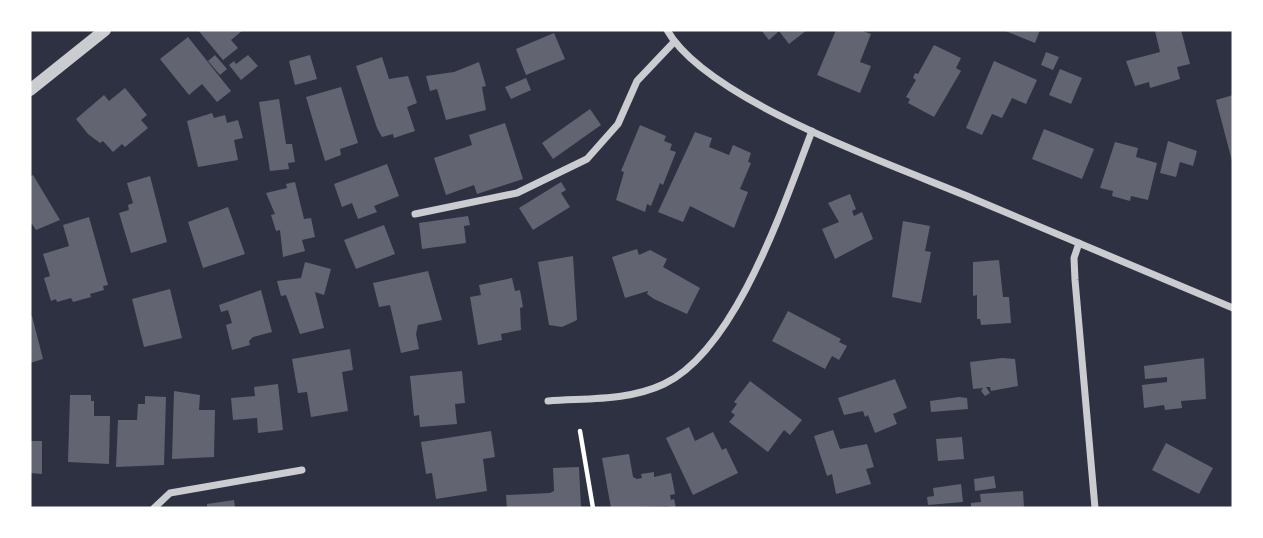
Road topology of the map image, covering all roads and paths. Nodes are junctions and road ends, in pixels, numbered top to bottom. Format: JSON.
{"nodes":[{"id":1,"x":105,"y":30,"type":"edge"},
{"id":2,"x":667,"y":30,"type":"edge"},
{"id":3,"x":674,"y":42,"type":"junction"},
{"id":4,"x":30,"y":90,"type":"edge"},
{"id":5,"x":812,"y":131,"type":"junction"},
{"id":6,"x":415,"y":214,"type":"dead end"},
{"id":7,"x":1079,"y":243,"type":"junction"},
{"id":8,"x":1233,"y":308,"type":"edge"},
{"id":9,"x":548,"y":401,"type":"dead end"},
{"id":10,"x":580,"y":431,"type":"dead end"},
{"id":11,"x":302,"y":470,"type":"dead end"},
{"id":12,"x":154,"y":508,"type":"edge"},
{"id":13,"x":593,"y":508,"type":"edge"},
{"id":14,"x":1095,"y":508,"type":"edge"}],
"edges":[{"from":1,"to":4,"type":"street"},
{"from":2,"to":3,"type":"street"},
{"from":3,"to":5,"type":"street"},
{"from":3,"to":6,"type":"street"},
{"from":5,"to":7,"type":"street"},
{"from":5,"to":9,"type":"street"},
{"from":7,"to":8,"type":"street"},
{"from":7,"to":14,"type":"street"},
{"from":10,"to":13,"type":"path"},
{"from":11,"to":12,"type":"street"}]}
